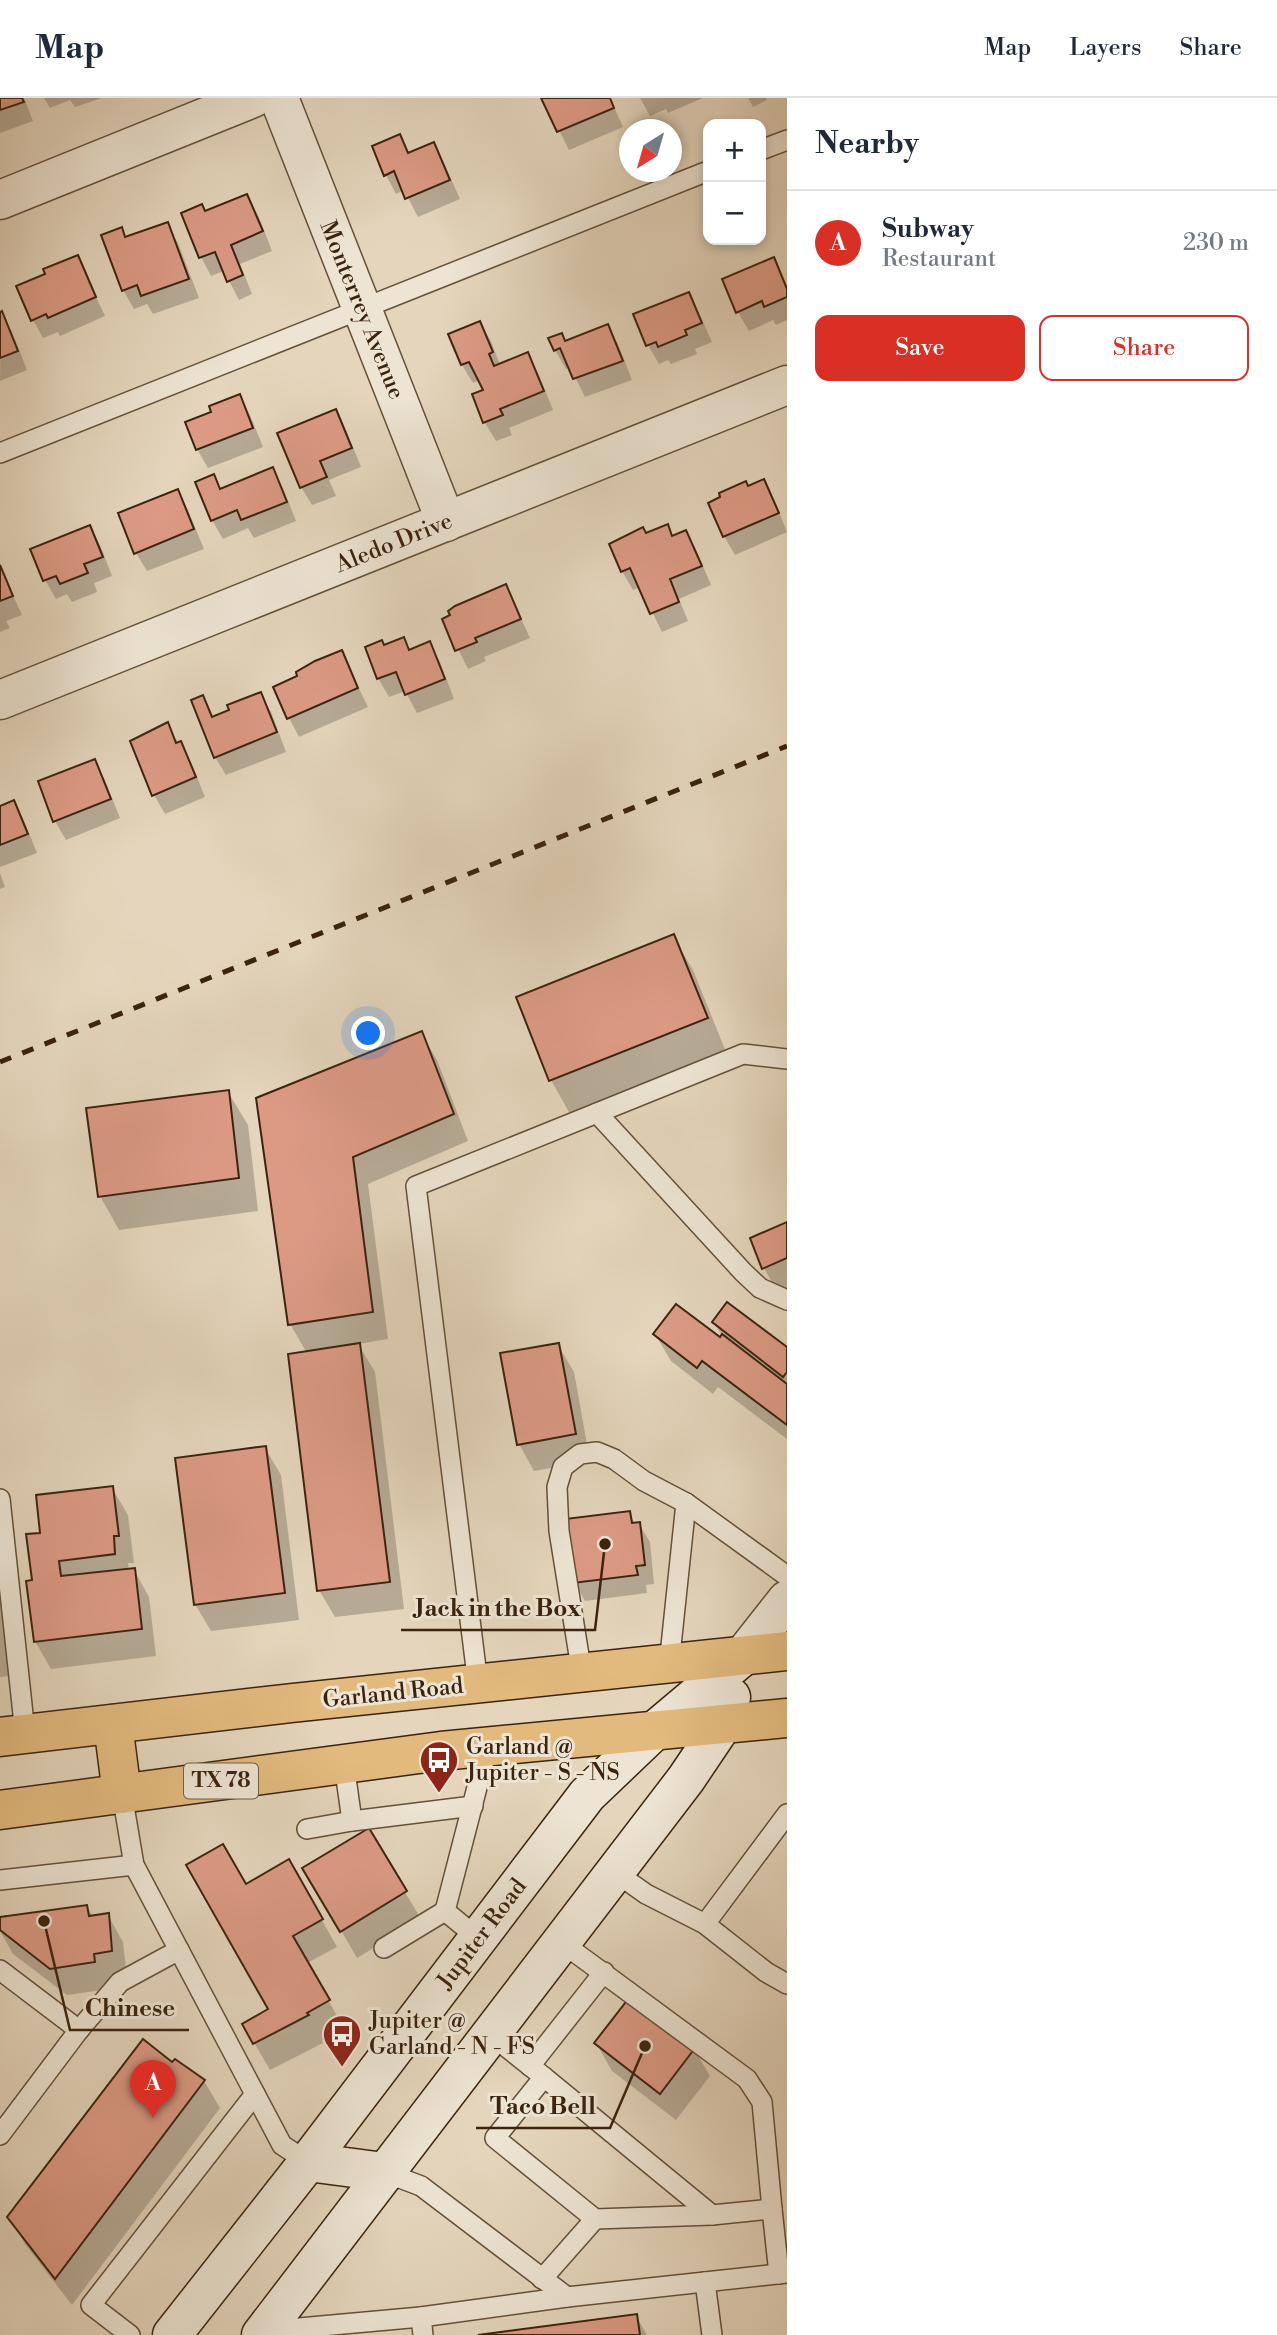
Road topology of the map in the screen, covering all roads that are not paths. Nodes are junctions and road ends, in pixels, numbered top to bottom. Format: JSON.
{"nodes":[{"id":1,"x":253,"y":98,"type":"edge"},
{"id":2,"x":279,"y":98,"type":"edge"},
{"id":3,"x":787,"y":140,"type":"edge"},
{"id":4,"x":766,"y":148,"type":"edge"},
{"id":5,"x":703,"y":173,"type":"edge"},
{"id":6,"x":0,"y":200,"type":"edge"},
{"id":7,"x":362,"y":310,"type":"junction"},
{"id":8,"x":787,"y":385,"type":"edge"},
{"id":9,"x":0,"y":453,"type":"edge"},
{"id":10,"x":446,"y":522,"type":"junction"},
{"id":11,"x":0,"y":700,"type":"edge"},
{"id":12,"x":787,"y":1059,"type":"edge"},
{"id":13,"x":597,"y":1113,"type":"junction"},
{"id":14,"x":787,"y":1300,"type":"edge"},
{"id":15,"x":0,"y":1499,"type":"edge"},
{"id":16,"x":686,"y":1503,"type":"junction"},
{"id":17,"x":787,"y":1576,"type":"edge"},
{"id":18,"x":787,"y":1600,"type":"edge"},
{"id":19,"x":787,"y":1651,"type":"edge"},
{"id":20,"x":742,"y":1657,"type":"junction"},
{"id":21,"x":669,"y":1665,"type":"junction"},
{"id":22,"x":582,"y":1674,"type":"junction"},
{"id":23,"x":478,"y":1684,"type":"junction"},
{"id":24,"x":787,"y":1718,"type":"edge"},
{"id":25,"x":113,"y":1724,"type":"junction"},
{"id":26,"x":723,"y":1724,"type":"junction"},
{"id":27,"x":653,"y":1732,"type":"junction"},
{"id":28,"x":12,"y":1735,"type":"edge"},
{"id":29,"x":488,"y":1745,"type":"junction"},
{"id":30,"x":344,"y":1764,"type":"junction"},
{"id":31,"x":122,"y":1794,"type":"junction"},
{"id":32,"x":472,"y":1806,"type":"junction"},
{"id":33,"x":0,"y":1810,"type":"edge"},
{"id":34,"x":787,"y":1814,"type":"edge"},
{"id":35,"x":352,"y":1821,"type":"junction"},
{"id":36,"x":307,"y":1829,"type":"dead end"},
{"id":37,"x":134,"y":1865,"type":"junction"},
{"id":38,"x":615,"y":1872,"type":"junction"},
{"id":39,"x":0,"y":1880,"type":"edge"},
{"id":40,"x":445,"y":1911,"type":"junction"},
{"id":41,"x":705,"y":1924,"type":"junction"},
{"id":42,"x":479,"y":1939,"type":"junction"},
{"id":43,"x":561,"y":1942,"type":"junction"},
{"id":44,"x":384,"y":1948,"type":"dead end"},
{"id":45,"x":179,"y":1950,"type":"junction"},
{"id":46,"x":0,"y":1970,"type":"edge"},
{"id":47,"x":604,"y":1972,"type":"junction"},
{"id":48,"x":787,"y":1984,"type":"edge"},
{"id":49,"x":79,"y":2030,"type":"junction"},
{"id":50,"x":490,"y":2034,"type":"junction"},
{"id":51,"x":537,"y":2072,"type":"junction"},
{"id":52,"x":256,"y":2094,"type":"junction"},
{"id":53,"x":0,"y":2134,"type":"edge"},
{"id":54,"x":308,"y":2162,"type":"junction"},
{"id":55,"x":384,"y":2172,"type":"junction"},
{"id":56,"x":772,"y":2209,"type":"junction"},
{"id":57,"x":712,"y":2216,"type":"junction"},
{"id":58,"x":595,"y":2219,"type":"junction"},
{"id":59,"x":783,"y":2274,"type":"edge"},
{"id":60,"x":542,"y":2279,"type":"junction"},
{"id":61,"x":705,"y":2282,"type":"junction"},
{"id":62,"x":567,"y":2297,"type":"junction"},
{"id":63,"x":422,"y":2326,"type":"edge"},
{"id":64,"x":263,"y":2333,"type":"edge"},
{"id":65,"x":130,"y":2335,"type":"edge"},
{"id":66,"x":172,"y":2335,"type":"edge"},
{"id":67,"x":712,"y":2335,"type":"edge"}],
"edges":[{"from":1,"to":6,"type":"main road"},
{"from":2,"to":7,"type":"main road","name":"Monterrey Avenue"},
{"from":3,"to":4,"type":"lane"},
{"from":5,"to":7,"type":"lane"},
{"from":7,"to":9,"type":"lane"},
{"from":7,"to":10,"type":"main road","name":"Monterrey Avenue"},
{"from":8,"to":10,"type":"main road","name":"Aledo Drive"},
{"from":10,"to":11,"type":"main road","name":"Aledo Drive"},
{"from":12,"to":13,"type":"lane"},
{"from":13,"to":14,"type":"lane"},
{"from":13,"to":23,"type":"lane"},
{"from":15,"to":28,"type":"lane"},
{"from":16,"to":17,"type":"lane"},
{"from":16,"to":21,"type":"lane"},
{"from":16,"to":22,"type":"lane"},
{"from":18,"to":20,"type":"main road","name":"Jupiter Road"},
{"from":19,"to":20,"type":"main road","name":"Garland Road"},
{"from":20,"to":21,"type":"main road","name":"Garland Road"},
{"from":20,"to":26,"type":"main road","name":"Jupiter Road"},
{"from":20,"to":27,"type":"main road","name":"Jupiter Road"},
{"from":21,"to":22,"type":"main road","name":"Garland Road"},
{"from":22,"to":23,"type":"main road","name":"Garland Road"},
{"from":23,"to":25,"type":"main road","name":"Garland Road"},
{"from":24,"to":26,"type":"main road","number":"TX 78"},
{"from":25,"to":28,"type":"main road","name":"Garland Road"},
{"from":25,"to":31,"type":"main road"},
{"from":26,"to":27,"type":"main road","number":"TX 78"},
{"from":26,"to":38,"type":"main road","name":"Jupiter Road"},
{"from":27,"to":29,"type":"main road","number":"TX 78"},
{"from":27,"to":42,"type":"main road","name":"Jupiter Road"},
{"from":29,"to":30,"type":"main road","number":"TX 78"},
{"from":29,"to":32,"type":"lane"},
{"from":30,"to":31,"type":"main road","number":"TX 78"},
{"from":30,"to":35,"type":"lane"},
{"from":31,"to":33,"type":"main road","number":"TX 78"},
{"from":31,"to":37,"type":"lane"},
{"from":32,"to":35,"type":"lane"},
{"from":32,"to":40,"type":"lane"},
{"from":34,"to":41,"type":"lane"},
{"from":35,"to":36,"type":"lane"},
{"from":37,"to":39,"type":"lane"},
{"from":37,"to":45,"type":"lane"},
{"from":38,"to":41,"type":"lane"},
{"from":38,"to":43,"type":"main road","name":"Jupiter Road"},
{"from":40,"to":42,"type":"lane"},
{"from":40,"to":44,"type":"lane"},
{"from":41,"to":48,"type":"lane"},
{"from":42,"to":54,"type":"main road","name":"Jupiter Road"},
{"from":43,"to":47,"type":"lane"},
{"from":43,"to":50,"type":"main road","name":"Jupiter Road"},
{"from":45,"to":49,"type":"lane"},
{"from":45,"to":52,"type":"lane"},
{"from":46,"to":49,"type":"lane"},
{"from":47,"to":51,"type":"lane"},
{"from":47,"to":56,"type":"lane"},
{"from":49,"to":53,"type":"lane"},
{"from":50,"to":51,"type":"lane"},
{"from":50,"to":55,"type":"main road","name":"Jupiter Road"},
{"from":51,"to":57,"type":"lane"},
{"from":51,"to":58,"type":"lane"},
{"from":52,"to":54,"type":"lane"},
{"from":52,"to":65,"type":"lane"},
{"from":54,"to":55,"type":"main road"},
{"from":54,"to":66,"type":"main road","name":"Jupiter Road"},
{"from":55,"to":60,"type":"lane"},
{"from":55,"to":64,"type":"main road","name":"Jupiter Road"},
{"from":56,"to":57,"type":"lane"},
{"from":56,"to":59,"type":"lane"},
{"from":57,"to":58,"type":"lane"},
{"from":58,"to":60,"type":"lane"},
{"from":59,"to":61,"type":"lane"},
{"from":60,"to":62,"type":"lane"},
{"from":61,"to":62,"type":"lane"},
{"from":61,"to":67,"type":"lane"},
{"from":62,"to":63,"type":"lane"},
{"from":63,"to":64,"type":"lane"}]}
